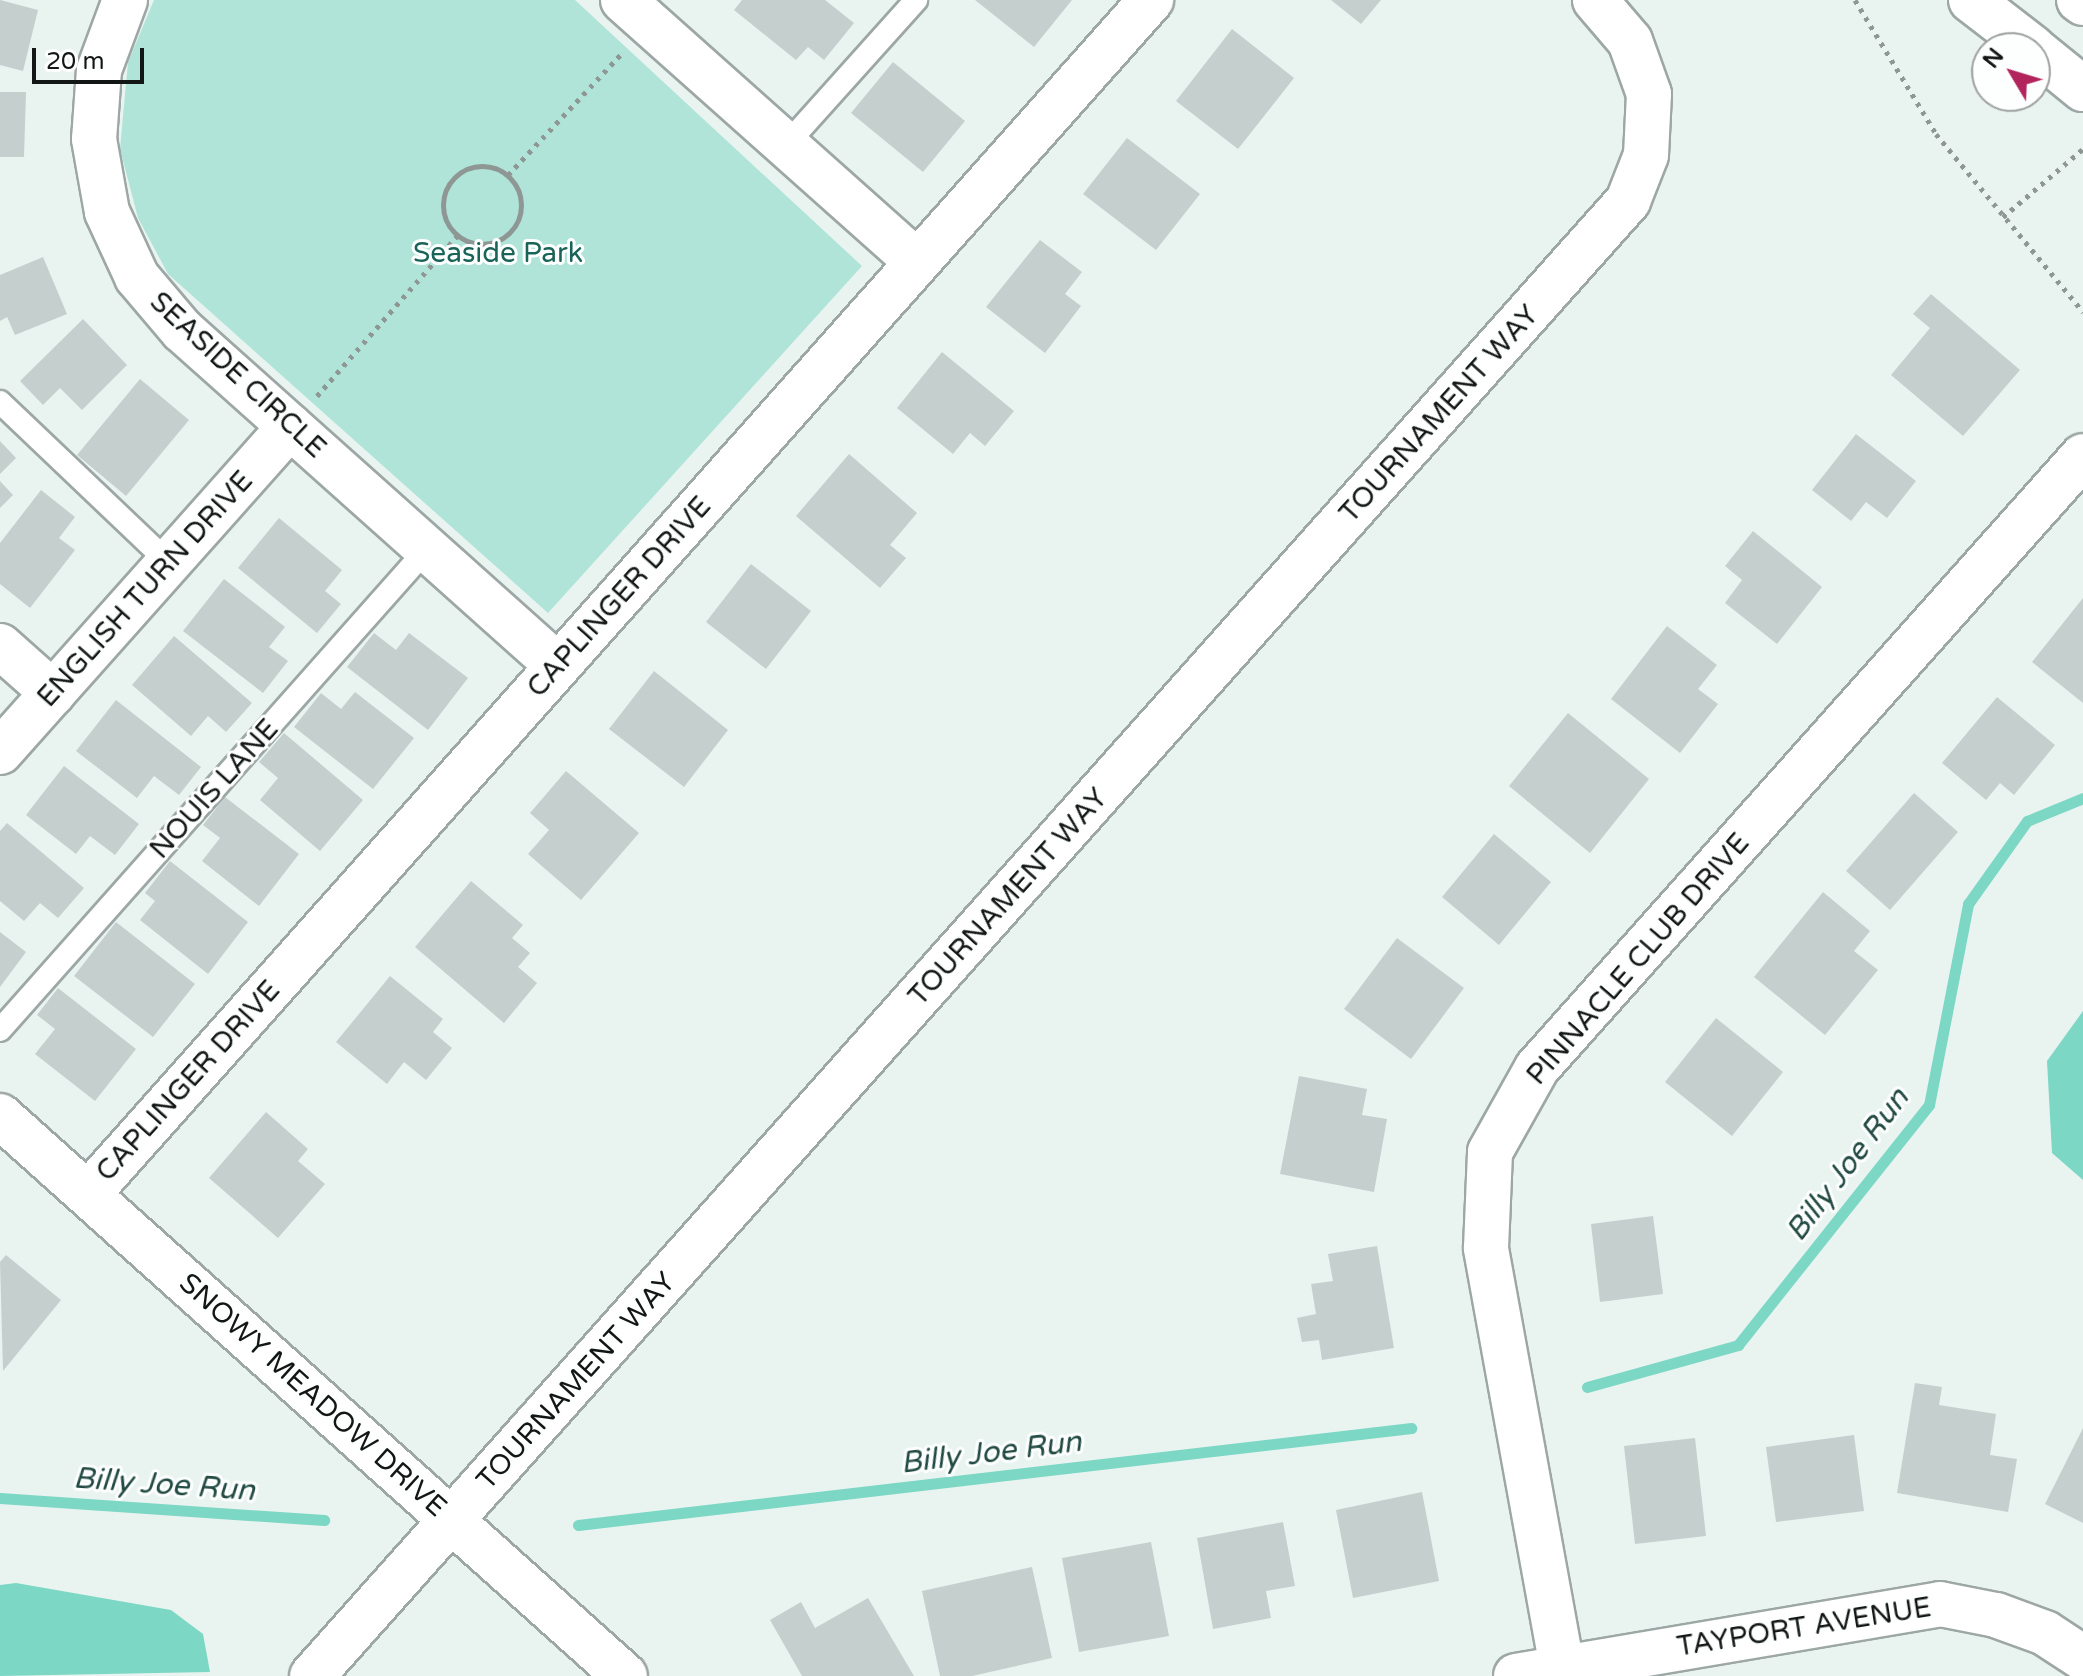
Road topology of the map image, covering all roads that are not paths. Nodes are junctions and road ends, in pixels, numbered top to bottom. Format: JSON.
{"nodes":[{"id":1,"x":125,"y":0,"type":"edge"},
{"id":2,"x":916,"y":0,"type":"edge"},
{"id":3,"x":1151,"y":0,"type":"edge"},
{"id":4,"x":1595,"y":0,"type":"edge"},
{"id":5,"x":1971,"y":0,"type":"edge"},
{"id":6,"x":648,"y":8,"type":"edge"},
{"id":7,"x":2012,"y":32,"type":"edge"},
{"id":8,"x":2051,"y":63,"type":"edge"},
{"id":9,"x":2083,"y":89,"type":"edge"},
{"id":10,"x":786,"y":145,"type":"junction"},
{"id":11,"x":917,"y":262,"type":"junction"},
{"id":12,"x":0,"y":402,"type":"edge"},
{"id":13,"x":290,"y":427,"type":"junction"},
{"id":14,"x":2083,"y":456,"type":"edge"},
{"id":15,"x":427,"y":549,"type":"junction"},
{"id":16,"x":169,"y":563,"type":"junction"},
{"id":17,"x":0,"y":646,"type":"edge"},
{"id":18,"x":558,"y":666,"type":"junction"},
{"id":19,"x":53,"y":693,"type":"junction"},
{"id":20,"x":0,"y":752,"type":"edge"},
{"id":21,"x":0,"y":1030,"type":"edge"},
{"id":22,"x":0,"y":1116,"type":"edge"},
{"id":23,"x":88,"y":1194,"type":"junction"},
{"id":24,"x":452,"y":1519,"type":"junction"},
{"id":25,"x":2083,"y":1658,"type":"edge"},
{"id":26,"x":1562,"y":1667,"type":"junction"},
{"id":27,"x":312,"y":1676,"type":"edge"},
{"id":28,"x":625,"y":1676,"type":"edge"},
{"id":29,"x":1516,"y":1676,"type":"edge"}],
"edges":[{"from":1,"to":13,"type":"street","name":"SEASIDE CIRCLE"},
{"from":2,"to":10,"type":"lane"},
{"from":3,"to":11,"type":"street","name":"CAPLINGER DRIVE"},
{"from":4,"to":24,"type":"street","name":"TOURNAMENT WAY"},
{"from":5,"to":7,"type":"street"},
{"from":6,"to":10,"type":"street"},
{"from":8,"to":9,"type":"street"},
{"from":10,"to":11,"type":"street"},
{"from":11,"to":18,"type":"street","name":"CAPLINGER DRIVE"},
{"from":12,"to":16,"type":"lane"},
{"from":13,"to":15,"type":"street","name":"SEASIDE CIRCLE"},
{"from":13,"to":16,"type":"street","name":"ENGLISH TURN DRIVE"},
{"from":14,"to":26,"type":"street","name":"PINNACLE CLUB DRIVE"},
{"from":15,"to":18,"type":"street","name":"SEASIDE CIRCLE"},
{"from":15,"to":21,"type":"lane","name":"NOUIS LANE"},
{"from":16,"to":19,"type":"street","name":"ENGLISH TURN DRIVE"},
{"from":17,"to":19,"type":"street"},
{"from":18,"to":23,"type":"street","name":"CAPLINGER DRIVE"},
{"from":19,"to":20,"type":"street","name":"ENGLISH TURN DRIVE"},
{"from":22,"to":23,"type":"street","name":"SNOWY MEADOW DRIVE"},
{"from":23,"to":24,"type":"street","name":"SNOWY MEADOW DRIVE"},
{"from":24,"to":27,"type":"street","name":"TOURNAMENT WAY"},
{"from":24,"to":28,"type":"street","name":"SNOWY MEADOW DRIVE"},
{"from":25,"to":26,"type":"street","name":"TAYPORT AVENUE"},
{"from":26,"to":29,"type":"street","name":"TAYPORT AVENUE"}]}
